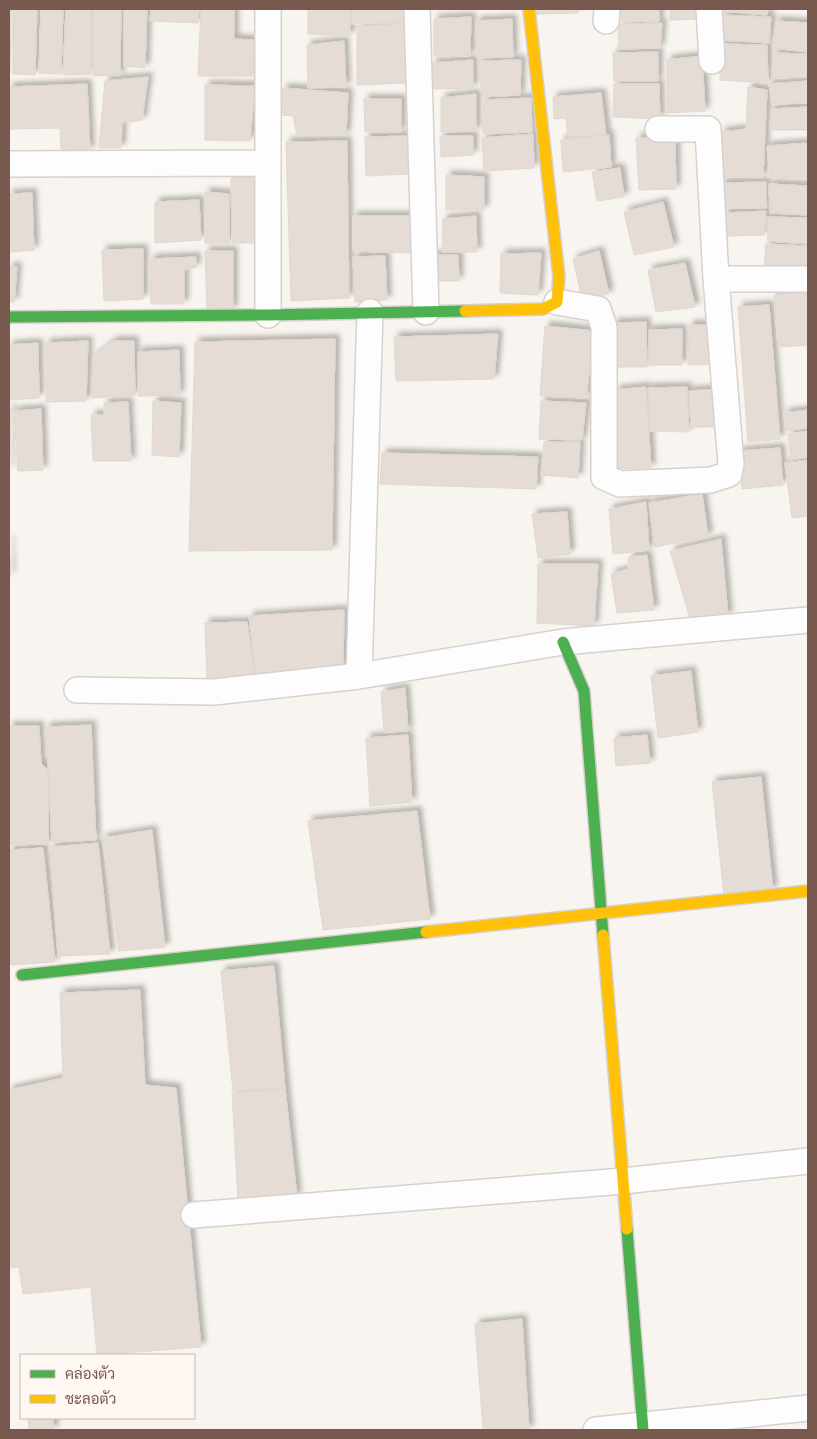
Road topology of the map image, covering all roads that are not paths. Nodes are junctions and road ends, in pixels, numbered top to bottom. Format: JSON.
{"nodes":[{"id":1,"x":268,"y":9,"type":"edge"},
{"id":2,"x":416,"y":9,"type":"edge"},
{"id":3,"x":529,"y":9,"type":"edge"},
{"id":4,"x":709,"y":9,"type":"edge"},
{"id":5,"x":712,"y":61,"type":"dead end"},
{"id":6,"x":658,"y":129,"type":"dead end"},
{"id":7,"x":267,"y":163,"type":"junction"},
{"id":8,"x":9,"y":164,"type":"edge"},
{"id":9,"x":716,"y":279,"type":"junction"},
{"id":10,"x":808,"y":279,"type":"edge"},
{"id":11,"x":558,"y":302,"type":"junction"},
{"id":12,"x":370,"y":312,"type":"junction"},
{"id":13,"x":426,"y":312,"type":"junction"},
{"id":14,"x":268,"y":315,"type":"junction"},
{"id":15,"x":9,"y":317,"type":"edge"},
{"id":16,"x":808,"y":620,"type":"edge"},
{"id":17,"x":563,"y":642,"type":"junction"},
{"id":18,"x":359,"y":676,"type":"junction"},
{"id":19,"x":77,"y":690,"type":"dead end"},
{"id":20,"x":808,"y":891,"type":"edge"},
{"id":21,"x":602,"y":913,"type":"junction"},
{"id":22,"x":22,"y":975,"type":"dead end"},
{"id":23,"x":808,"y":1161,"type":"edge"},
{"id":24,"x":623,"y":1181,"type":"junction"},
{"id":25,"x":194,"y":1216,"type":"dead end"},
{"id":26,"x":808,"y":1408,"type":"edge"},
{"id":27,"x":643,"y":1428,"type":"edge"},
{"id":28,"x":596,"y":1430,"type":"edge"}],
"edges":[{"from":1,"to":7,"type":"street"},
{"from":2,"to":13,"type":"street"},
{"from":3,"to":11,"type":"street"},
{"from":4,"to":5,"type":"street"},
{"from":6,"to":9,"type":"street"},
{"from":7,"to":8,"type":"street"},
{"from":7,"to":14,"type":"street"},
{"from":9,"to":10,"type":"street"},
{"from":9,"to":11,"type":"street"},
{"from":11,"to":13,"type":"street"},
{"from":12,"to":13,"type":"street"},
{"from":12,"to":14,"type":"street"},
{"from":12,"to":18,"type":"street"},
{"from":14,"to":15,"type":"street"},
{"from":16,"to":17,"type":"street"},
{"from":17,"to":18,"type":"street"},
{"from":17,"to":21,"type":"street"},
{"from":18,"to":19,"type":"street"},
{"from":20,"to":21,"type":"street"},
{"from":21,"to":22,"type":"street"},
{"from":21,"to":24,"type":"street"},
{"from":23,"to":24,"type":"street"},
{"from":24,"to":25,"type":"street"},
{"from":24,"to":27,"type":"street"},
{"from":26,"to":27,"type":"street"},
{"from":27,"to":28,"type":"street"}]}
